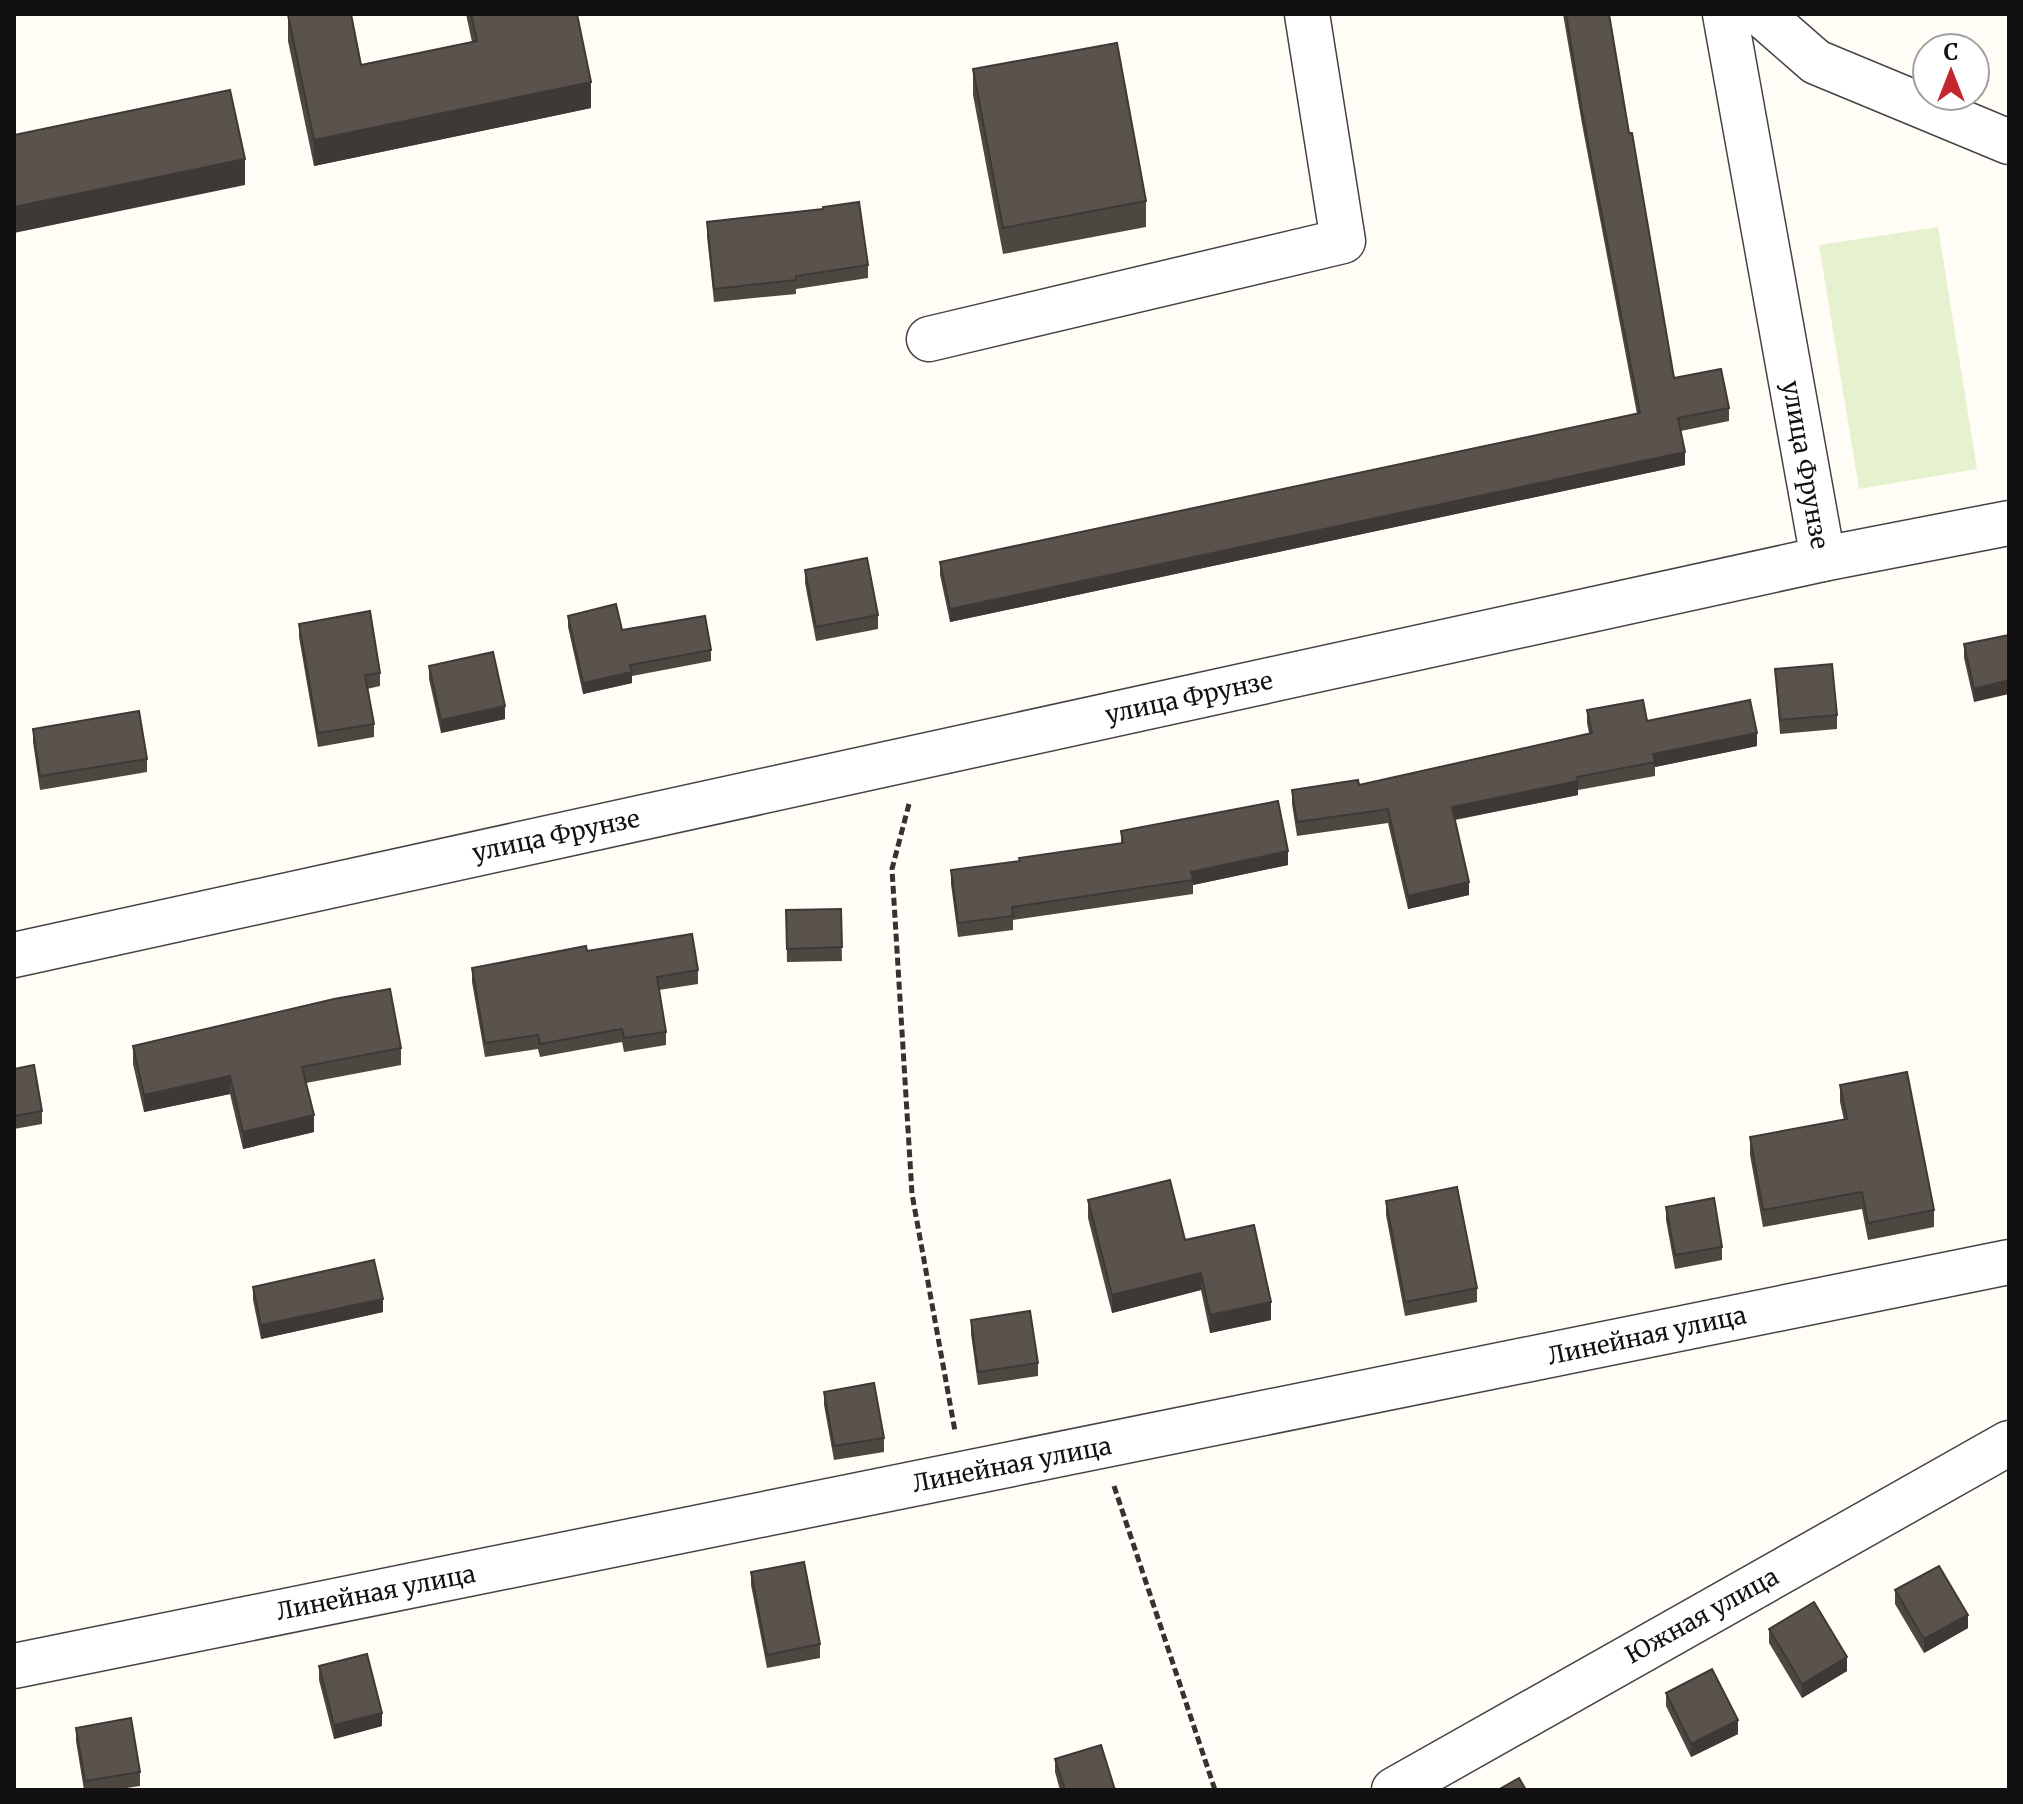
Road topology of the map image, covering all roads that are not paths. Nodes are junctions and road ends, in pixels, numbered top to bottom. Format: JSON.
{"nodes":[{"id":1,"x":1307,"y":14,"type":"edge"},
{"id":2,"x":1725,"y":14,"type":"edge"},
{"id":3,"x":1761,"y":14,"type":"edge"},
{"id":4,"x":2009,"y":142,"type":"edge"},
{"id":5,"x":929,"y":339,"type":"dead end"},
{"id":6,"x":2009,"y":523,"type":"edge"},
{"id":7,"x":1823,"y":559,"type":"junction"},
{"id":8,"x":14,"y":955,"type":"edge"},
{"id":9,"x":2009,"y":1262,"type":"edge"},
{"id":10,"x":2009,"y":1443,"type":"edge"},
{"id":11,"x":14,"y":1666,"type":"edge"},
{"id":12,"x":1394,"y":1790,"type":"edge"}],
"edges":[{"from":1,"to":5,"type":"street"},
{"from":2,"to":7,"type":"street","name":"улица Фрунзе"},
{"from":3,"to":4,"type":"street"},
{"from":6,"to":7,"type":"street"},
{"from":7,"to":8,"type":"street","name":"улица Фрунзе"},
{"from":9,"to":11,"type":"street","name":"Линейная улица"},
{"from":10,"to":12,"type":"street","name":"Южная улица"}]}
